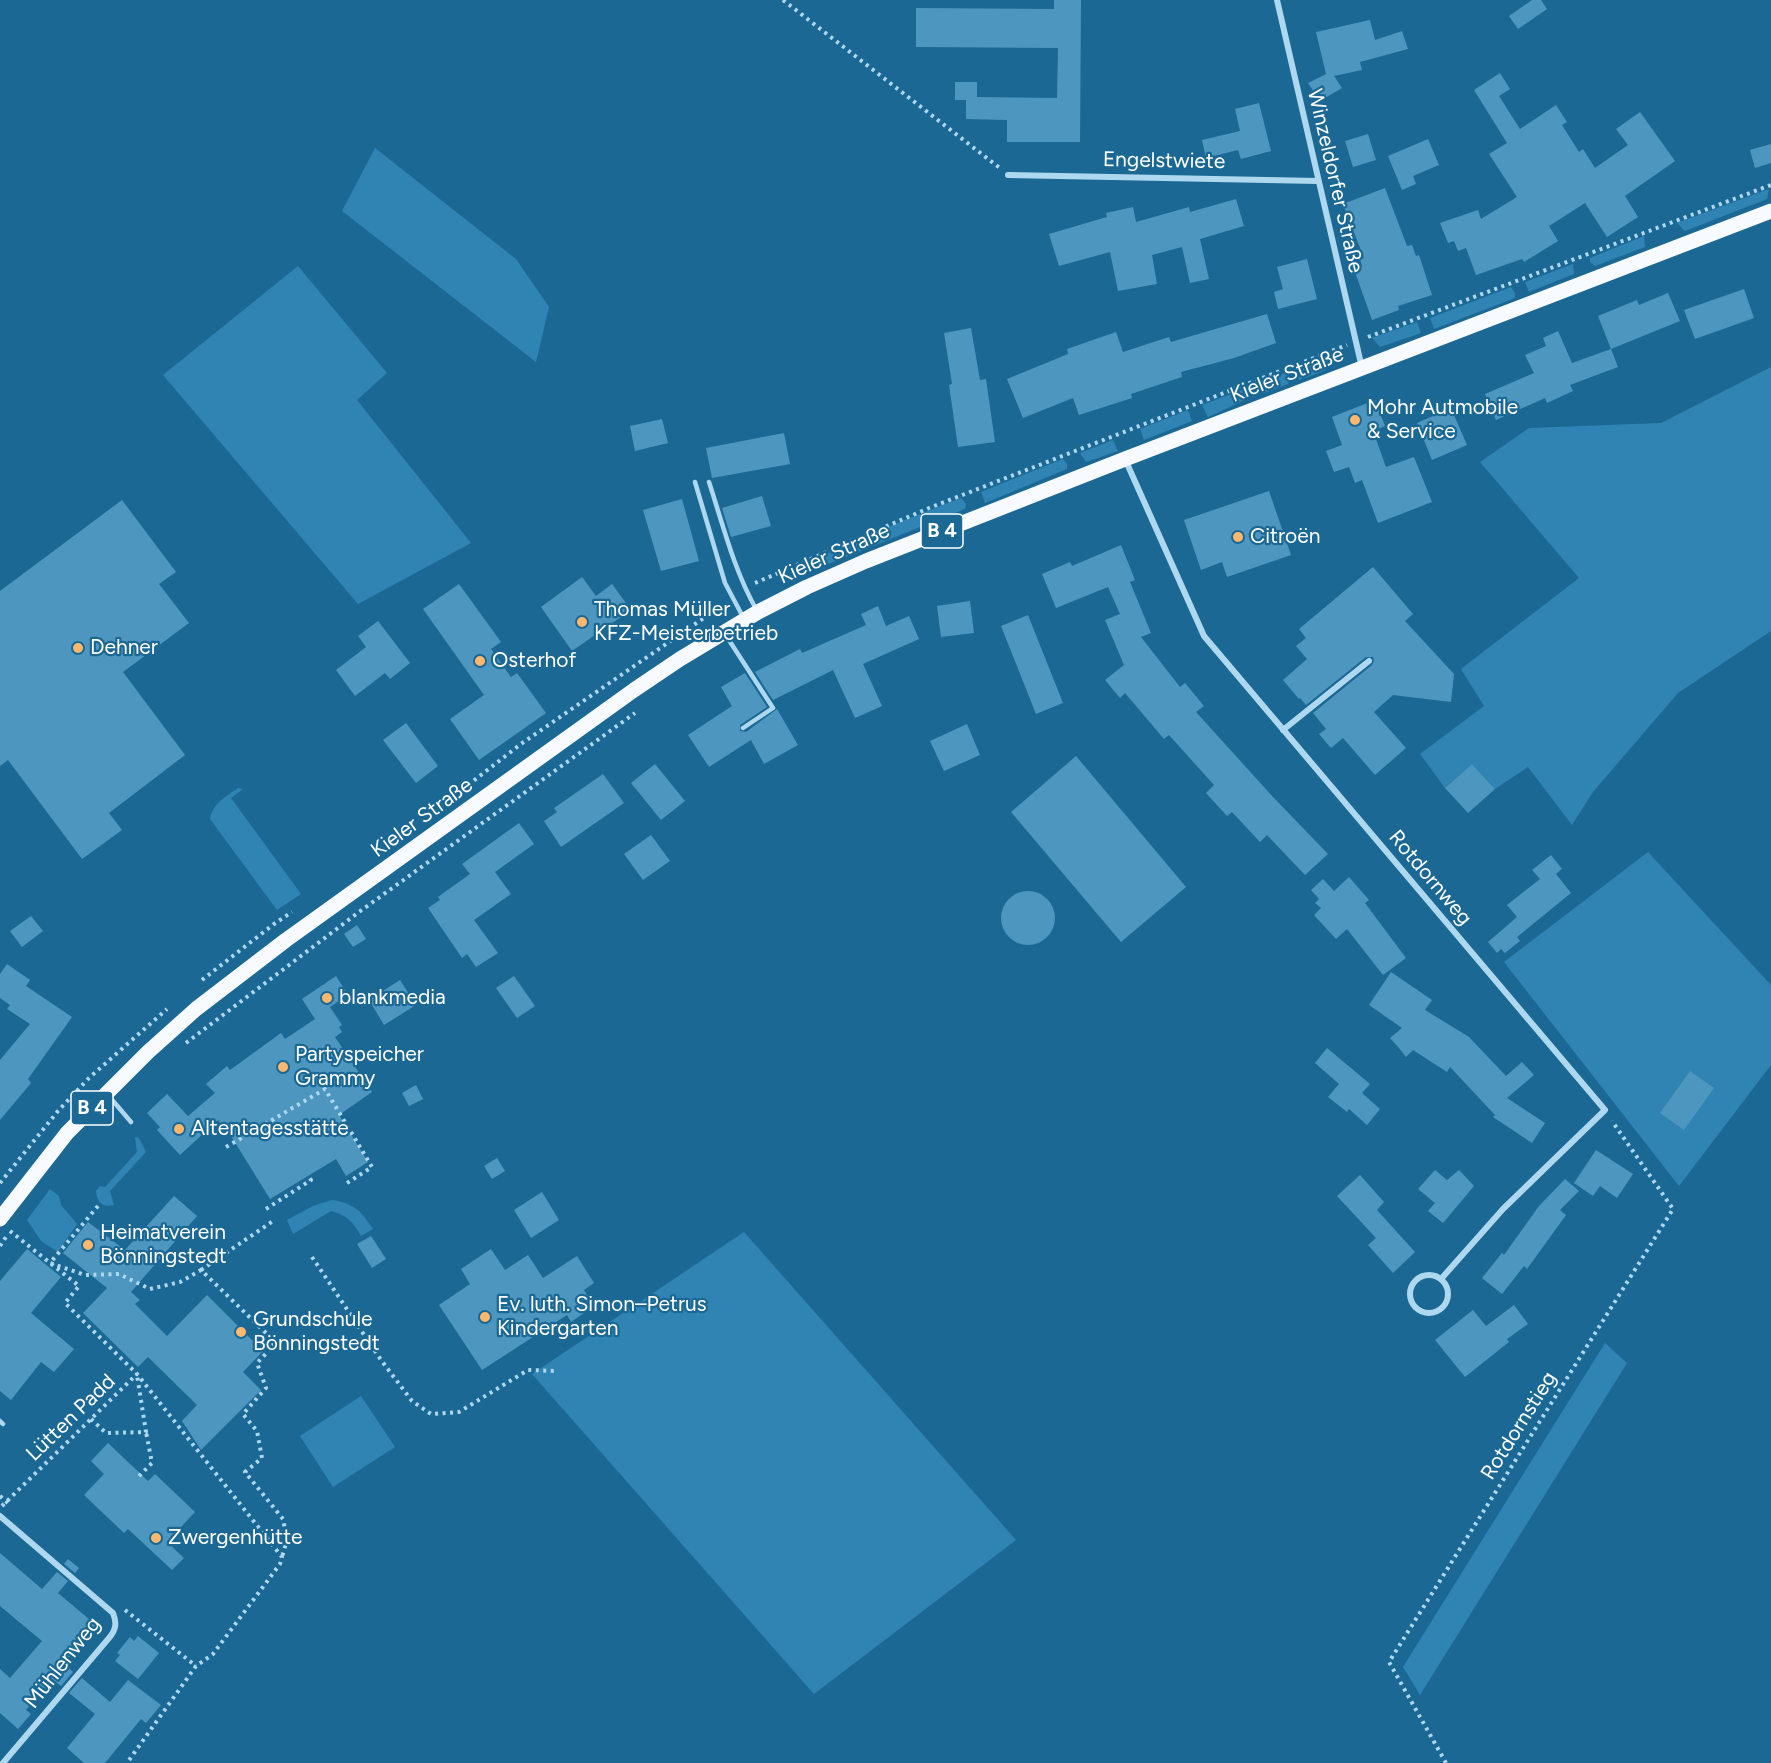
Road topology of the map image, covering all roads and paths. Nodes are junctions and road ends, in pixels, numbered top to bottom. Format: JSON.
{"nodes":[{"id":1,"x":783,"y":0,"type":"edge"},
{"id":2,"x":1277,"y":0,"type":"edge"},
{"id":3,"x":1008,"y":175,"type":"joint"},
{"id":4,"x":1318,"y":181,"type":"junction"},
{"id":5,"x":1771,"y":185,"type":"edge"},
{"id":6,"x":1771,"y":211,"type":"edge"},
{"id":7,"x":1356,"y":342,"type":"junction"},
{"id":8,"x":1362,"y":369,"type":"junction"},
{"id":9,"x":1125,"y":459,"type":"junction"},
{"id":10,"x":695,"y":482,"type":"dead end"},
{"id":11,"x":709,"y":482,"type":"dead end"},
{"id":12,"x":745,"y":590,"type":"junction"},
{"id":13,"x":732,"y":598,"type":"junction"},
{"id":14,"x":751,"y":616,"type":"junction"},
{"id":15,"x":723,"y":632,"type":"junction"},
{"id":16,"x":1369,"y":661,"type":"dead end"},
{"id":17,"x":636,"y":713,"type":"dead end"},
{"id":18,"x":742,"y":728,"type":"dead end"},
{"id":19,"x":1283,"y":730,"type":"junction"},
{"id":20,"x":465,"y":788,"type":"dead end"},
{"id":21,"x":302,"y":906,"type":"dead end"},
{"id":22,"x":198,"y":984,"type":"dead end"},
{"id":23,"x":173,"y":1004,"type":"dead end"},
{"id":24,"x":185,"y":1044,"type":"dead end"},
{"id":25,"x":107,"y":1093,"type":"junction"},
{"id":26,"x":1605,"y":1110,"type":"junction"},
{"id":27,"x":131,"y":1122,"type":"dead end"},
{"id":28,"x":226,"y":1147,"type":"dead end"},
{"id":29,"x":308,"y":1176,"type":"dead end"},
{"id":30,"x":0,"y":1183,"type":"edge"},
{"id":31,"x":344,"y":1185,"type":"dead end"},
{"id":32,"x":98,"y":1206,"type":"dead end"},
{"id":33,"x":266,"y":1209,"type":"dead end"},
{"id":34,"x":0,"y":1219,"type":"edge"},
{"id":35,"x":273,"y":1221,"type":"dead end"},
{"id":36,"x":18,"y":1222,"type":"dead end"},
{"id":37,"x":10,"y":1231,"type":"junction"},
{"id":38,"x":0,"y":1246,"type":"edge"},
{"id":39,"x":312,"y":1257,"type":"dead end"},
{"id":40,"x":50,"y":1263,"type":"junction"},
{"id":41,"x":201,"y":1270,"type":"junction"},
{"id":42,"x":1441,"y":1278,"type":"junction"},
{"id":43,"x":557,"y":1371,"type":"dead end"},
{"id":44,"x":137,"y":1374,"type":"junction"},
{"id":45,"x":91,"y":1419,"type":"junction"},
{"id":46,"x":146,"y":1432,"type":"junction"},
{"id":47,"x":139,"y":1476,"type":"dead end"},
{"id":48,"x":0,"y":1508,"type":"edge"},
{"id":49,"x":0,"y":1516,"type":"edge"},
{"id":50,"x":282,"y":1557,"type":"junction"},
{"id":51,"x":113,"y":1614,"type":"junction"},
{"id":52,"x":196,"y":1666,"type":"junction"},
{"id":53,"x":3,"y":1763,"type":"edge"},
{"id":54,"x":127,"y":1763,"type":"edge"},
{"id":55,"x":1446,"y":1763,"type":"edge"}],
"edges":[{"from":1,"to":3,"type":"path"},
{"from":2,"to":4,"type":"street","name":"Winzeldorfer Straße"},
{"from":3,"to":4,"type":"street","name":"Engelstwiete"},
{"from":4,"to":7,"type":"street","name":"Winzeldorfer Straße"},
{"from":5,"to":7,"type":"path"},
{"from":6,"to":8,"type":"main road","name":"Kieler Straße","number":"B 4"},
{"from":7,"to":8,"type":"street","name":"Winzeldorfer Straße"},
{"from":7,"to":12,"type":"path"},
{"from":8,"to":9,"type":"main road","name":"Kieler Straße","number":"B 4"},
{"from":9,"to":14,"type":"main road","name":"Kieler Straße","number":"B 4"},
{"from":9,"to":19,"type":"street","name":"Rotdornweg"},
{"from":10,"to":13,"type":"lane"},
{"from":11,"to":12,"type":"lane"},
{"from":12,"to":14,"type":"lane"},
{"from":13,"to":14,"type":"lane"},
{"from":13,"to":20,"type":"path"},
{"from":14,"to":15,"type":"main road","name":"Kieler Straße","number":"B 4"},
{"from":15,"to":18,"type":"lane"},
{"from":15,"to":25,"type":"main road","name":"Kieler Straße","number":"B 4"},
{"from":16,"to":19,"type":"street"},
{"from":17,"to":24,"type":"path"},
{"from":19,"to":26,"type":"street","name":"Rotdornweg"},
{"from":21,"to":22,"type":"path"},
{"from":23,"to":30,"type":"path"},
{"from":25,"to":27,"type":"lane"},
{"from":25,"to":34,"type":"main road","name":"Kieler Straße","number":"B 4"},
{"from":26,"to":42,"type":"street"},
{"from":26,"to":55,"type":"path","name":"Rotdornstieg"},
{"from":28,"to":31,"type":"path"},
{"from":29,"to":33,"type":"path"},
{"from":32,"to":40,"type":"path"},
{"from":35,"to":41,"type":"path"},
{"from":36,"to":37,"type":"path"},
{"from":37,"to":38,"type":"path"},
{"from":37,"to":40,"type":"path"},
{"from":39,"to":43,"type":"path"},
{"from":40,"to":41,"type":"path"},
{"from":40,"to":44,"type":"path"},
{"from":41,"to":50,"type":"path"},
{"from":42,"to":42,"type":"street"},
{"from":44,"to":45,"type":"path","name":"Lütten Padd"},
{"from":44,"to":46,"type":"path"},
{"from":44,"to":50,"type":"path"},
{"from":45,"to":46,"type":"path"},
{"from":45,"to":48,"type":"path","name":"Lütten Padd"},
{"from":46,"to":47,"type":"path"},
{"from":49,"to":51,"type":"street","name":"Mühlenweg"},
{"from":50,"to":52,"type":"path"},
{"from":51,"to":52,"type":"path"},
{"from":51,"to":53,"type":"street","name":"Mühlenweg"},
{"from":52,"to":54,"type":"path"}]}
